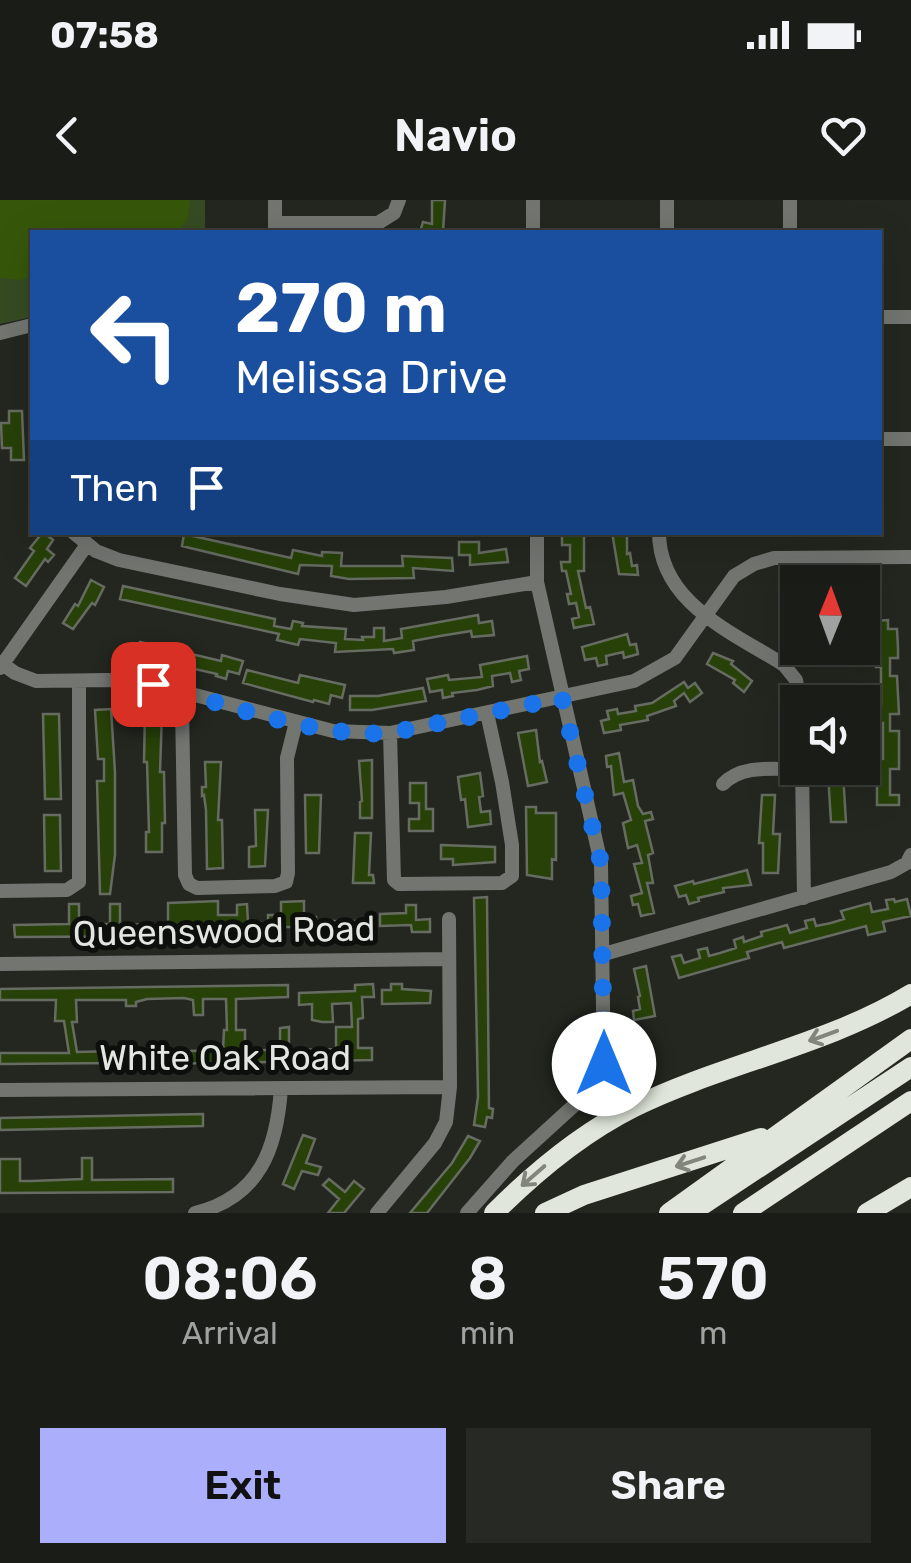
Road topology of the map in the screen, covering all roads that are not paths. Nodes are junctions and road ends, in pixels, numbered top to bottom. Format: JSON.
{"nodes":[{"id":1,"x":275,"y":200,"type":"edge"},
{"id":2,"x":399,"y":200,"type":"edge"},
{"id":3,"x":532,"y":200,"type":"edge"},
{"id":4,"x":667,"y":200,"type":"edge"},
{"id":5,"x":790,"y":200,"type":"edge"},
{"id":6,"x":275,"y":228,"type":"edge"},
{"id":7,"x":533,"y":230,"type":"edge"},
{"id":8,"x":668,"y":230,"type":"edge"},
{"id":9,"x":790,"y":230,"type":"edge"},
{"id":10,"x":882,"y":317,"type":"edge"},
{"id":11,"x":911,"y":317,"type":"edge"},
{"id":12,"x":30,"y":326,"type":"edge"},
{"id":13,"x":0,"y":333,"type":"edge"},
{"id":14,"x":911,"y":438,"type":"edge"},
{"id":15,"x":882,"y":439,"type":"edge"},
{"id":16,"x":76,"y":535,"type":"edge"},
{"id":17,"x":536,"y":535,"type":"edge"},
{"id":18,"x":658,"y":535,"type":"edge"},
{"id":19,"x":86,"y":546,"type":"junction"},
{"id":20,"x":911,"y":557,"type":"edge"},
{"id":21,"x":537,"y":582,"type":"junction"},
{"id":22,"x":707,"y":616,"type":"junction"},
{"id":23,"x":1,"y":665,"type":"edge"},
{"id":24,"x":79,"y":681,"type":"junction"},
{"id":25,"x":797,"y":685,"type":"edge"},
{"id":26,"x":185,"y":692,"type":"junction"},
{"id":27,"x":562,"y":698,"type":"junction"},
{"id":28,"x":488,"y":714,"type":"junction"},
{"id":29,"x":296,"y":722,"type":"junction"},
{"id":30,"x":390,"y":733,"type":"junction"},
{"id":31,"x":780,"y":769,"type":"edge"},
{"id":32,"x":724,"y":784,"type":"dead end"},
{"id":33,"x":802,"y":785,"type":"edge"},
{"id":34,"x":911,"y":856,"type":"edge"},
{"id":35,"x":0,"y":891,"type":"edge"},
{"id":36,"x":804,"y":898,"type":"junction"},
{"id":37,"x":449,"y":918,"type":"dead end"},
{"id":38,"x":604,"y":954,"type":"junction"},
{"id":39,"x":449,"y":959,"type":"junction"},
{"id":40,"x":0,"y":964,"type":"edge"},
{"id":41,"x":911,"y":994,"type":"edge"},
{"id":42,"x":911,"y":1040,"type":"edge"},
{"id":43,"x":911,"y":1066,"type":"edge"},
{"id":44,"x":450,"y":1087,"type":"junction"},
{"id":45,"x":281,"y":1088,"type":"junction"},
{"id":46,"x":0,"y":1090,"type":"edge"},
{"id":47,"x":911,"y":1102,"type":"edge"},
{"id":48,"x":782,"y":1132,"type":"junction"},
{"id":49,"x":911,"y":1190,"type":"edge"},
{"id":50,"x":872,"y":1210,"type":"edge"},
{"id":51,"x":195,"y":1213,"type":"edge"},
{"id":52,"x":377,"y":1213,"type":"edge"},
{"id":53,"x":467,"y":1213,"type":"edge"},
{"id":54,"x":494,"y":1213,"type":"edge"},
{"id":55,"x":545,"y":1213,"type":"edge"},
{"id":56,"x":669,"y":1213,"type":"edge"},
{"id":57,"x":690,"y":1213,"type":"edge"},
{"id":58,"x":743,"y":1213,"type":"edge"},
{"id":59,"x":755,"y":1213,"type":"edge"}],
"edges":[{"from":1,"to":6,"type":"street"},
{"from":2,"to":6,"type":"street"},
{"from":3,"to":7,"type":"street"},
{"from":4,"to":8,"type":"street"},
{"from":5,"to":9,"type":"street"},
{"from":10,"to":11,"type":"street"},
{"from":12,"to":13,"type":"street"},
{"from":14,"to":15,"type":"street"},
{"from":16,"to":19,"type":"street"},
{"from":17,"to":21,"type":"street"},
{"from":18,"to":22,"type":"street"},
{"from":19,"to":21,"type":"street"},
{"from":19,"to":23,"type":"street"},
{"from":20,"to":22,"type":"street"},
{"from":21,"to":27,"type":"street"},
{"from":22,"to":25,"type":"street"},
{"from":22,"to":27,"type":"street"},
{"from":23,"to":24,"type":"street"},
{"from":24,"to":26,"type":"street"},
{"from":24,"to":35,"type":"street"},
{"from":26,"to":29,"type":"street"},
{"from":26,"to":29,"type":"street"},
{"from":27,"to":28,"type":"street"},
{"from":27,"to":38,"type":"street"},
{"from":28,"to":30,"type":"street"},
{"from":28,"to":30,"type":"street"},
{"from":29,"to":30,"type":"street"},
{"from":31,"to":32,"type":"street"},
{"from":33,"to":36,"type":"street"},
{"from":34,"to":36,"type":"street"},
{"from":36,"to":38,"type":"street"},
{"from":37,"to":39,"type":"street"},
{"from":38,"to":53,"type":"street"},
{"from":39,"to":40,"type":"street","name":"Queenswood Road"},
{"from":39,"to":44,"type":"street"},
{"from":41,"to":54,"type":"highway","one_way":true},
{"from":42,"to":48,"type":"highway"},
{"from":43,"to":57,"type":"highway"},
{"from":44,"to":45,"type":"street","name":"White Oak Road"},
{"from":44,"to":52,"type":"street"},
{"from":45,"to":46,"type":"street","name":"White Oak Road"},
{"from":45,"to":51,"type":"street"},
{"from":47,"to":58,"type":"highway"},
{"from":47,"to":59,"type":"highway"},
{"from":48,"to":55,"type":"highway","one_way":true},
{"from":48,"to":56,"type":"highway"},
{"from":49,"to":50,"type":"highway"}]}
